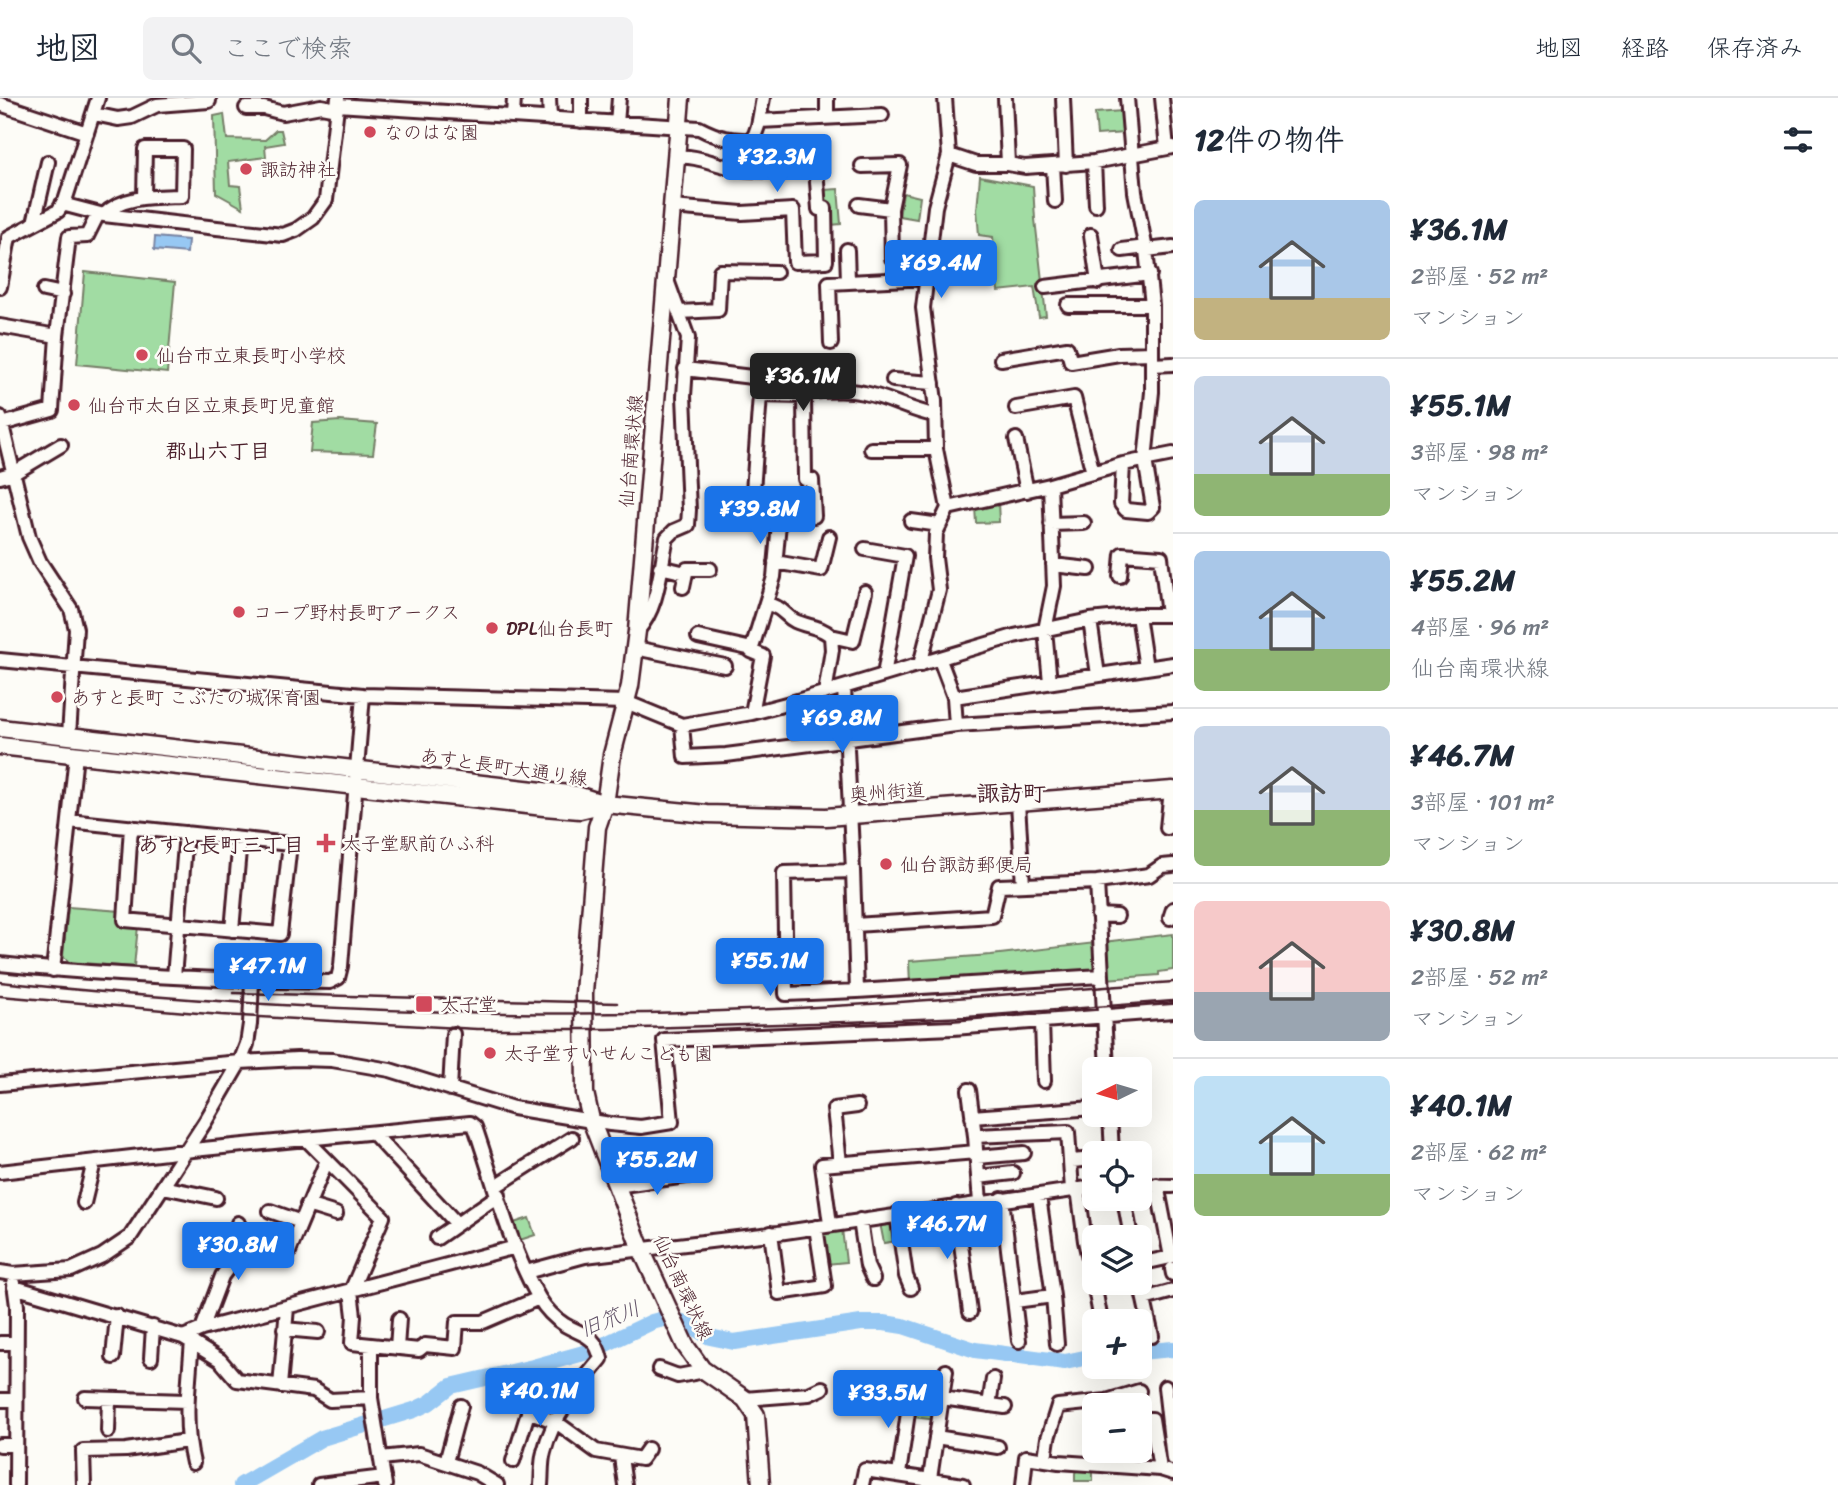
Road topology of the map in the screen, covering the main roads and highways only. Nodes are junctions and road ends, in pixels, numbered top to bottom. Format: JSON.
{"nodes":[{"id":1,"x":681,"y":98,"type":"edge"},
{"id":2,"x":0,"y":727,"type":"edge"},
{"id":3,"x":0,"y":746,"type":"edge"},
{"id":4,"x":356,"y":778,"type":"junction"},
{"id":5,"x":1172,"y":790,"type":"edge"},
{"id":6,"x":605,"y":804,"type":"junction"},
{"id":7,"x":761,"y":1485,"type":"edge"}],
"edges":[{"from":1,"to":6,"type":"main road","name":"仙台南環状線"},
{"from":2,"to":4,"type":"main road","name":"あすと長町大通り線"},
{"from":3,"to":4,"type":"main road","name":"あすと長町大通り線"},
{"from":4,"to":6,"type":"main road","name":"あすと長町大通り線"},
{"from":5,"to":6,"type":"main road","name":"奥州街道"},
{"from":6,"to":7,"type":"main road","name":"仙台南環状線"}]}
